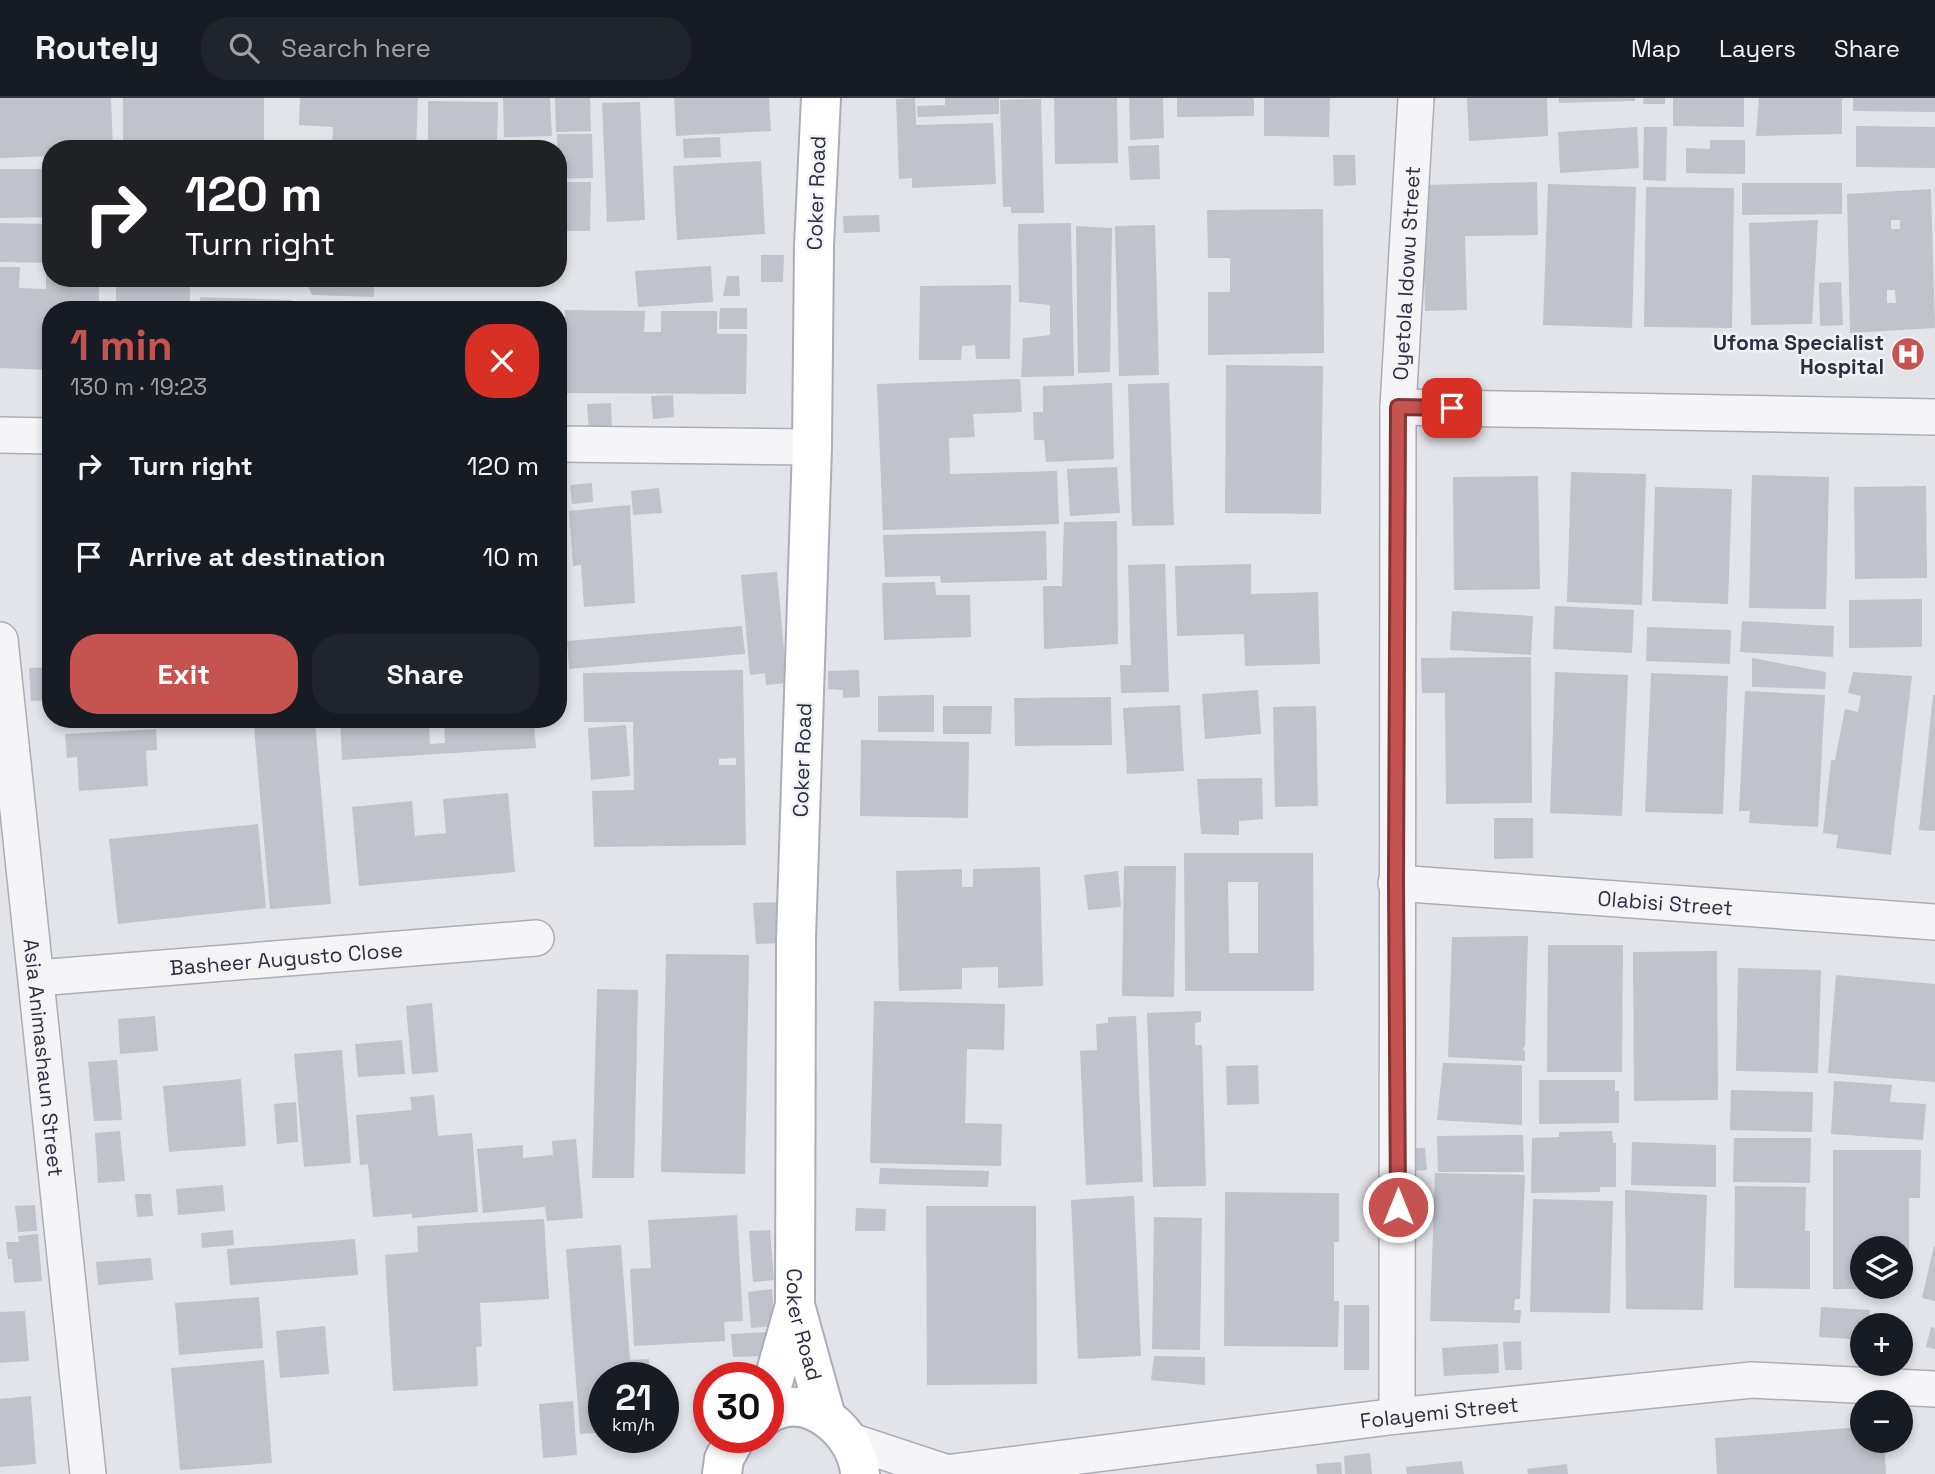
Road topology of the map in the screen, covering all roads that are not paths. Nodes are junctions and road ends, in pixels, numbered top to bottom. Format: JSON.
{"nodes":[{"id":1,"x":821,"y":98,"type":"edge"},
{"id":2,"x":1416,"y":98,"type":"edge"},
{"id":3,"x":1398,"y":407,"type":"junction"},
{"id":4,"x":1935,"y":417,"type":"edge"},
{"id":5,"x":0,"y":435,"type":"edge"},
{"id":6,"x":42,"y":436,"type":"edge"},
{"id":7,"x":567,"y":444,"type":"edge"},
{"id":8,"x":812,"y":447,"type":"junction"},
{"id":9,"x":0,"y":640,"type":"edge"},
{"id":10,"x":1396,"y":883,"type":"junction"},
{"id":11,"x":1935,"y":922,"type":"edge"},
{"id":12,"x":536,"y":938,"type":"dead end"},
{"id":13,"x":37,"y":978,"type":"junction"},
{"id":14,"x":795,"y":1305,"type":"junction"},
{"id":15,"x":779,"y":1362,"type":"edge"},
{"id":16,"x":1935,"y":1389,"type":"edge"},
{"id":17,"x":784,"y":1410,"type":"edge"},
{"id":18,"x":1397,"y":1416,"type":"junction"},
{"id":19,"x":846,"y":1444,"type":"edge"},
{"id":20,"x":727,"y":1453,"type":"edge"},
{"id":21,"x":941,"y":1473,"type":"edge"},
{"id":22,"x":88,"y":1474,"type":"edge"},
{"id":23,"x":722,"y":1474,"type":"edge"}],
"edges":[{"from":1,"to":8,"type":"main road","name":"Coker Road"},
{"from":2,"to":3,"type":"street","name":"Oyetola Idowu Street"},
{"from":3,"to":4,"type":"street"},
{"from":3,"to":10,"type":"street","name":"Oyetola Idowu Street"},
{"from":5,"to":6,"type":"street"},
{"from":7,"to":8,"type":"street"},
{"from":8,"to":14,"type":"main road","name":"Coker Road"},
{"from":9,"to":13,"type":"street","name":"Asia Animashaun Street"},
{"from":10,"to":11,"type":"street","name":"Olabisi Street"},
{"from":10,"to":18,"type":"street","name":"Oyetola Idowu Street"},
{"from":12,"to":13,"type":"street","name":"Basheer Augusto Close"},
{"from":13,"to":22,"type":"street","name":"Asia Animashaun Street"},
{"from":14,"to":15,"type":"main road"},
{"from":14,"to":19,"type":"main road","name":"Coker Road"},
{"from":16,"to":18,"type":"street","name":"Folayemi Street"},
{"from":17,"to":19,"type":"main road"},
{"from":18,"to":21,"type":"street","name":"Folayemi Street"},
{"from":19,"to":21,"type":"street"},
{"from":20,"to":23,"type":"main road"}]}
